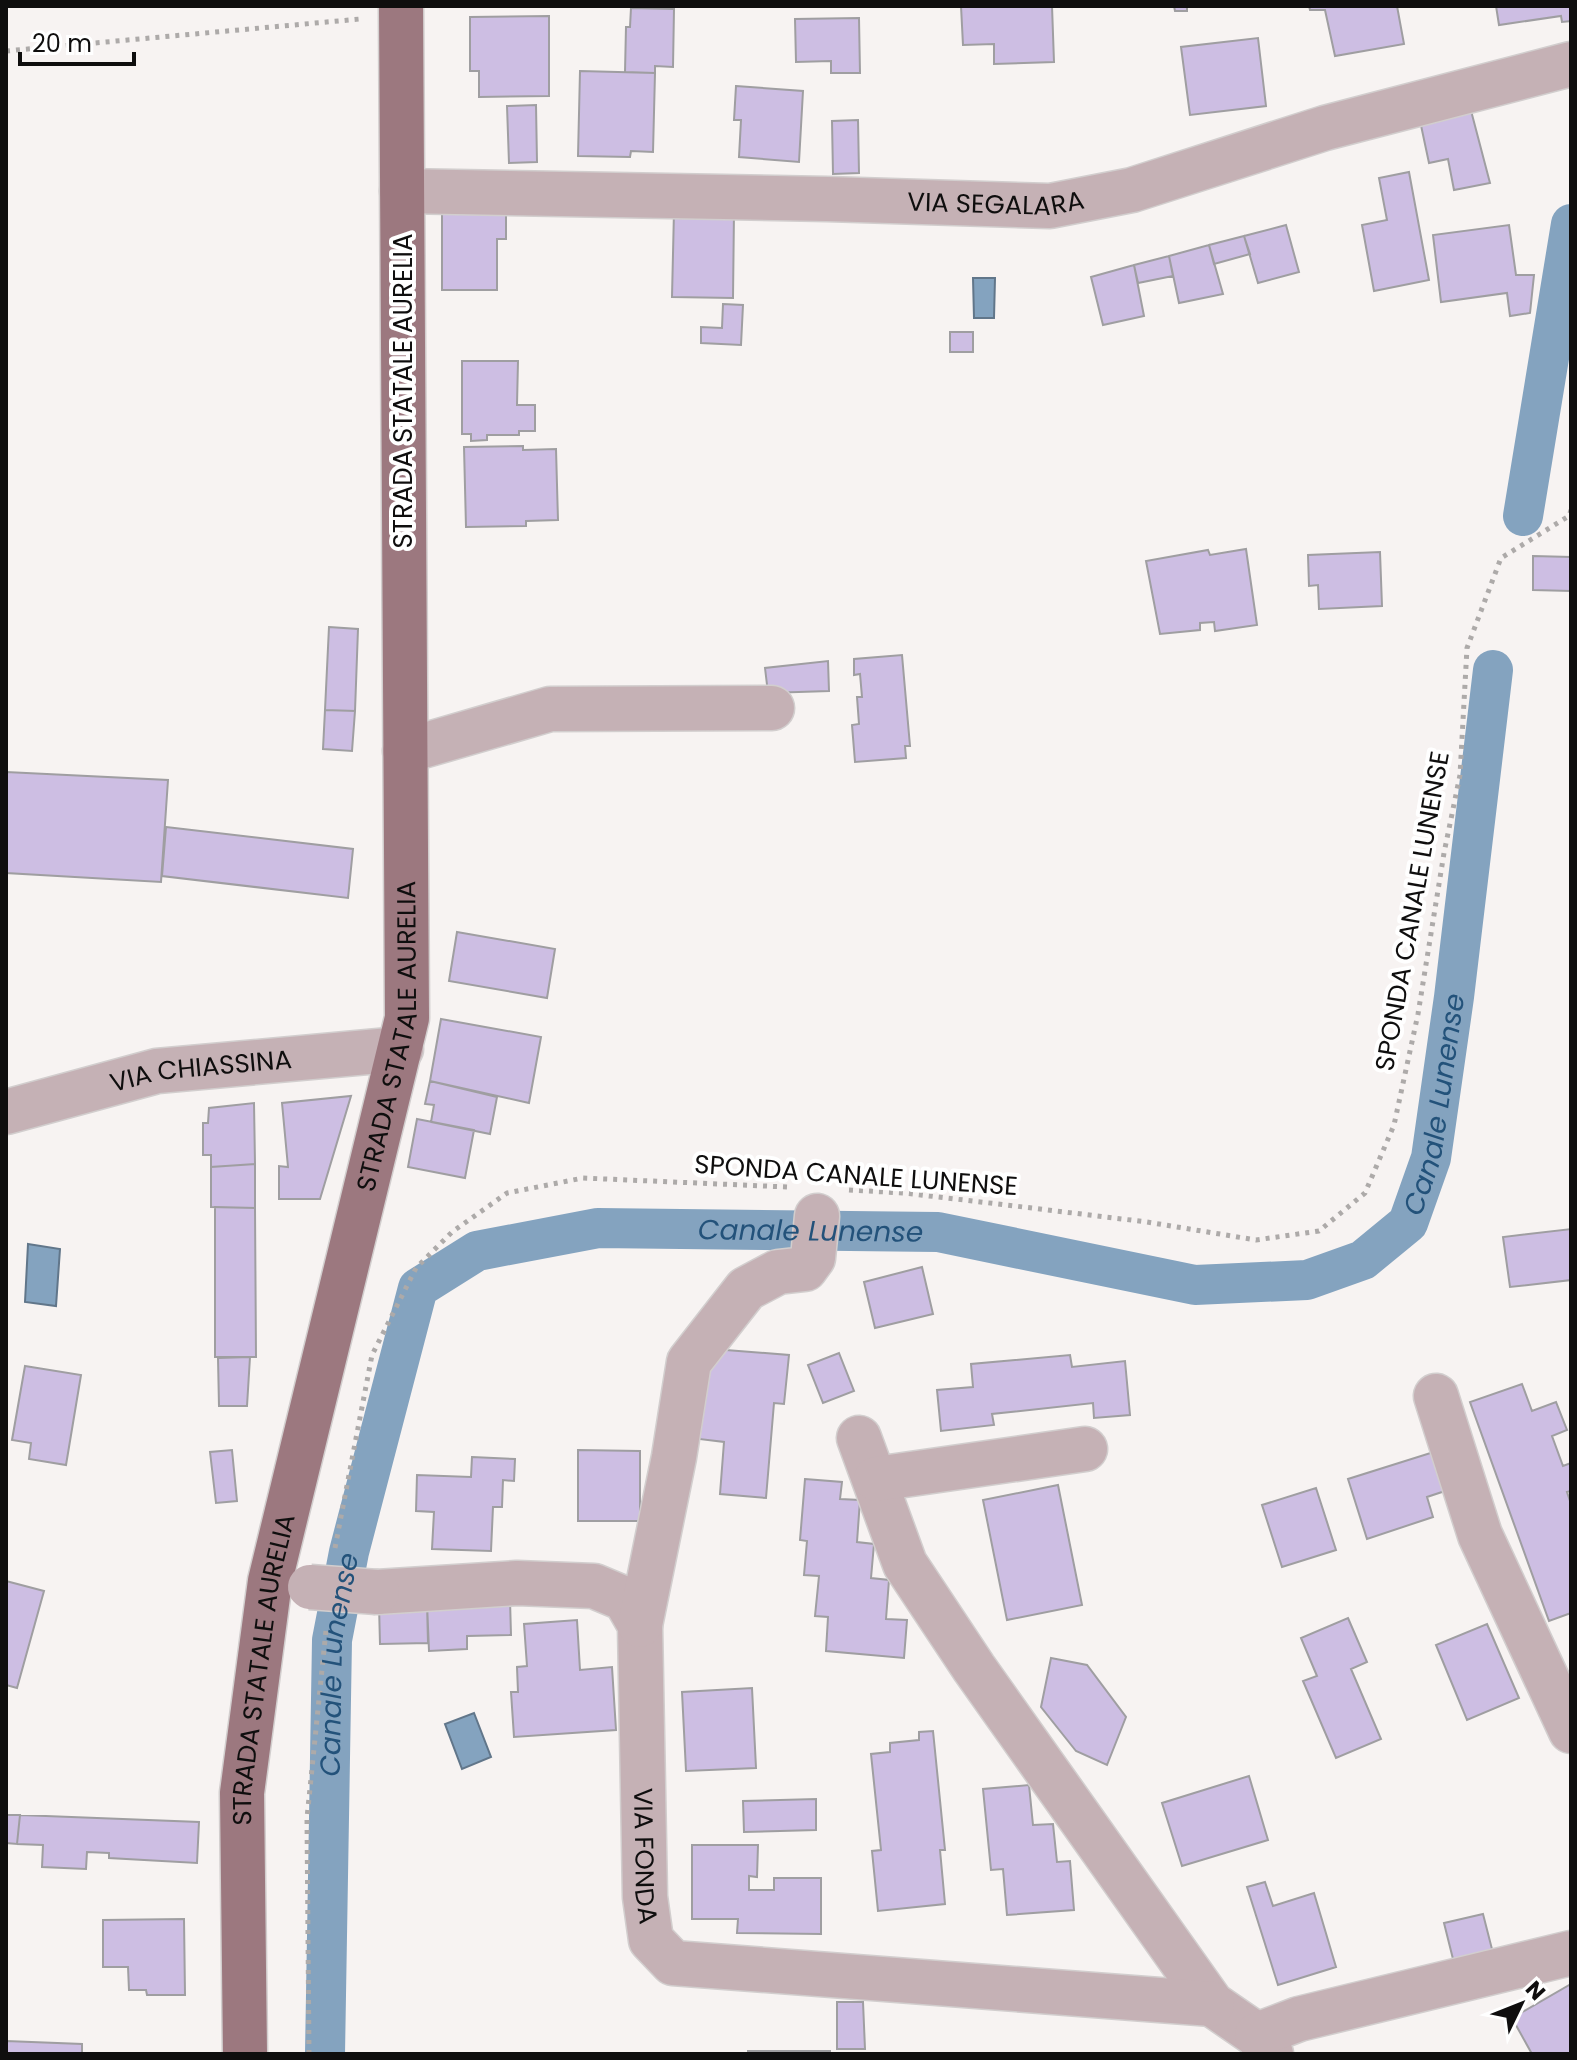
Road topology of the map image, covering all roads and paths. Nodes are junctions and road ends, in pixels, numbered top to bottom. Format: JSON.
{"nodes":[{"id":1,"x":401,"y":11,"type":"edge"},
{"id":2,"x":6,"y":51,"type":"edge"},
{"id":3,"x":1571,"y":64,"type":"edge"},
{"id":4,"x":402,"y":191,"type":"junction"},
{"id":5,"x":1571,"y":510,"type":"edge"},
{"id":6,"x":772,"y":708,"type":"dead end"},
{"id":7,"x":405,"y":751,"type":"junction"},
{"id":8,"x":401,"y":1049,"type":"junction"},
{"id":9,"x":6,"y":1112,"type":"edge"},
{"id":10,"x":816,"y":1213,"type":"junction"},
{"id":11,"x":1436,"y":1396,"type":"dead end"},
{"id":12,"x":859,"y":1438,"type":"dead end"},
{"id":13,"x":1085,"y":1449,"type":"dead end"},
{"id":14,"x":876,"y":1479,"type":"junction"},
{"id":15,"x":311,"y":1584,"type":"junction"},
{"id":16,"x":640,"y":1625,"type":"junction"},
{"id":17,"x":1571,"y":1731,"type":"edge"},
{"id":18,"x":1571,"y":1953,"type":"edge"},
{"id":19,"x":1212,"y":2004,"type":"junction"},
{"id":20,"x":1264,"y":2044,"type":"edge"},
{"id":21,"x":245,"y":2054,"type":"edge"},
{"id":22,"x":309,"y":2054,"type":"edge"}],
"edges":[{"from":1,"to":2,"type":"path"},
{"from":1,"to":4,"type":"main road","name":"STRADA STATALE AURELIA"},
{"from":3,"to":4,"type":"street","name":"VIA SEGALARA"},
{"from":4,"to":7,"type":"main road","name":"STRADA STATALE AURELIA"},
{"from":5,"to":10,"type":"path","name":"SPONDA CANALE LUNENSE"},
{"from":6,"to":7,"type":"street"},
{"from":7,"to":8,"type":"main road","name":"STRADA STATALE AURELIA"},
{"from":8,"to":9,"type":"street","name":"VIA CHIASSINA"},
{"from":8,"to":15,"type":"main road","name":"STRADA STATALE AURELIA"},
{"from":10,"to":15,"type":"path","name":"SPONDA CANALE LUNENSE"},
{"from":10,"to":16,"type":"street","name":"VIA FONDA"},
{"from":11,"to":17,"type":"street"},
{"from":12,"to":14,"type":"street"},
{"from":13,"to":14,"type":"street"},
{"from":14,"to":19,"type":"street"},
{"from":15,"to":16,"type":"street","bridge":true},
{"from":15,"to":21,"type":"main road","name":"STRADA STATALE AURELIA"},
{"from":15,"to":22,"type":"path","name":"SPONDA CANALE LUNENSE"},
{"from":16,"to":19,"type":"street","name":"VIA FONDA"},
{"from":18,"to":20,"type":"street"},
{"from":19,"to":20,"type":"street"}]}
